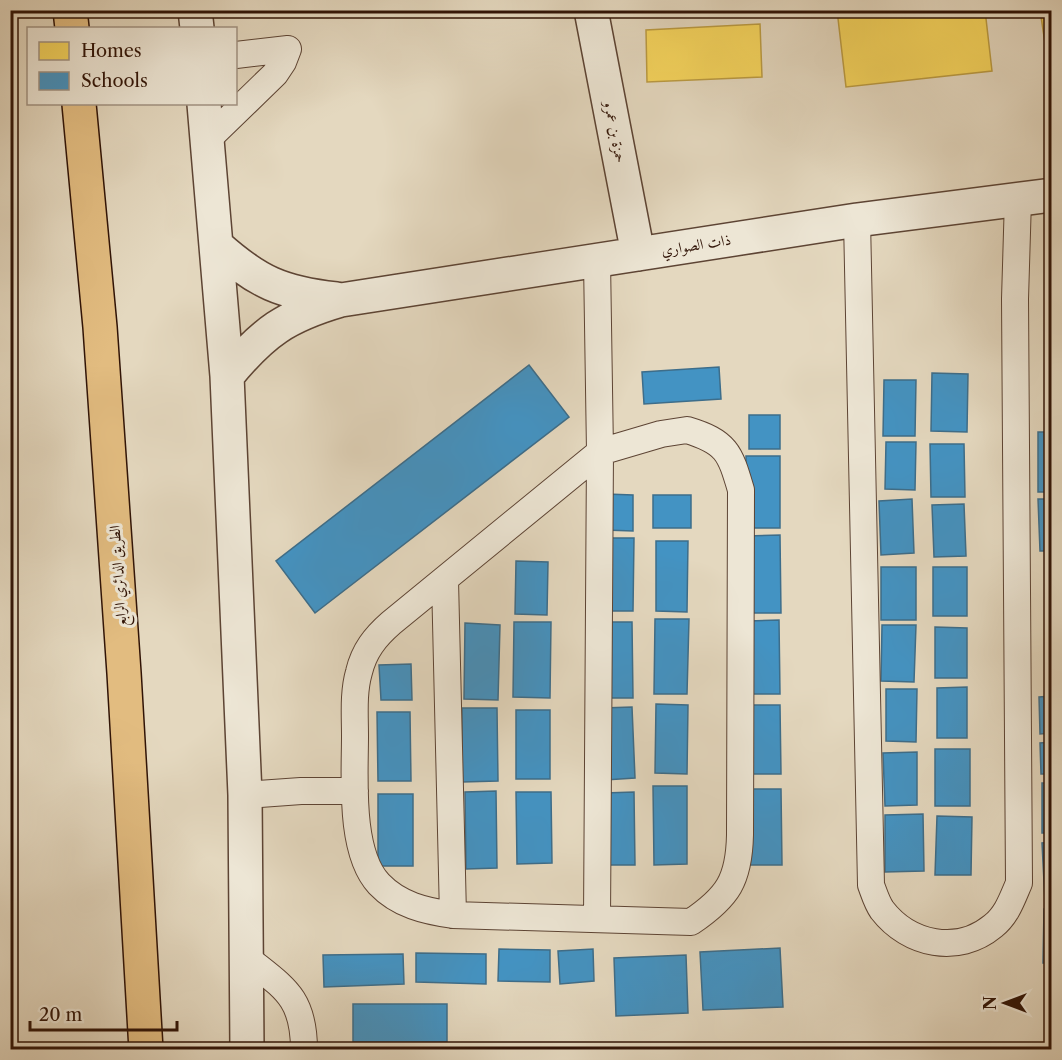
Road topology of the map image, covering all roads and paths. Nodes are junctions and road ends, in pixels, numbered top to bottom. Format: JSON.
{"nodes":[{"id":1,"x":70,"y":10,"type":"edge"},
{"id":2,"x":195,"y":10,"type":"edge"},
{"id":3,"x":591,"y":10,"type":"edge"},
{"id":4,"x":72,"y":27,"type":"edge"},
{"id":5,"x":197,"y":27,"type":"edge"},
{"id":6,"x":237,"y":55,"type":"edge"},
{"id":7,"x":79,"y":105,"type":"edge"},
{"id":8,"x":204,"y":105,"type":"edge"},
{"id":9,"x":208,"y":139,"type":"junction"},
{"id":10,"x":1052,"y":195,"type":"edge"},
{"id":11,"x":1018,"y":200,"type":"junction"},
{"id":12,"x":857,"y":220,"type":"junction"},
{"id":13,"x":217,"y":246,"type":"junction"},
{"id":14,"x":638,"y":254,"type":"junction"},
{"id":15,"x":597,"y":261,"type":"junction"},
{"id":16,"x":341,"y":300,"type":"junction"},
{"id":17,"x":227,"y":376,"type":"junction"},
{"id":18,"x":600,"y":452,"type":"junction"},
{"id":19,"x":445,"y":580,"type":"junction"},
{"id":20,"x":355,"y":791,"type":"junction"},
{"id":21,"x":245,"y":795,"type":"junction"},
{"id":22,"x":453,"y":915,"type":"junction"},
{"id":23,"x":597,"y":919,"type":"junction"},
{"id":24,"x":247,"y":958,"type":"junction"},
{"id":25,"x":146,"y":1050,"type":"edge"},
{"id":26,"x":246,"y":1050,"type":"edge"},
{"id":27,"x":304,"y":1050,"type":"edge"}],
"edges":[{"from":1,"to":4,"type":"main road"},
{"from":2,"to":5,"type":"street"},
{"from":3,"to":14,"type":"street","name":"حمزة بن عمرو"},
{"from":6,"to":9,"type":"lane"},
{"from":7,"to":25,"type":"main road","name":"الطريق الدائري الرابع"},
{"from":8,"to":9,"type":"street"},
{"from":9,"to":13,"type":"street"},
{"from":10,"to":11,"type":"street","name":"ذات الصواري"},
{"from":11,"to":12,"type":"street","name":"ذات الصواري"},
{"from":11,"to":12,"type":"lane"},
{"from":12,"to":14,"type":"street","name":"ذات الصواري"},
{"from":13,"to":16,"type":"street","name":"ذات الصواري"},
{"from":13,"to":17,"type":"street"},
{"from":14,"to":15,"type":"street","name":"ذات الصواري"},
{"from":15,"to":16,"type":"street","name":"ذات الصواري"},
{"from":15,"to":18,"type":"lane"},
{"from":16,"to":17,"type":"street","name":"ذات الصواري"},
{"from":17,"to":21,"type":"street"},
{"from":18,"to":19,"type":"lane"},
{"from":18,"to":23,"type":"lane"},
{"from":18,"to":23,"type":"lane"},
{"from":19,"to":20,"type":"lane"},
{"from":19,"to":22,"type":"lane"},
{"from":20,"to":21,"type":"lane"},
{"from":20,"to":22,"type":"lane"},
{"from":21,"to":24,"type":"street"},
{"from":22,"to":23,"type":"lane"},
{"from":24,"to":26,"type":"street"},
{"from":24,"to":27,"type":"lane"}]}
